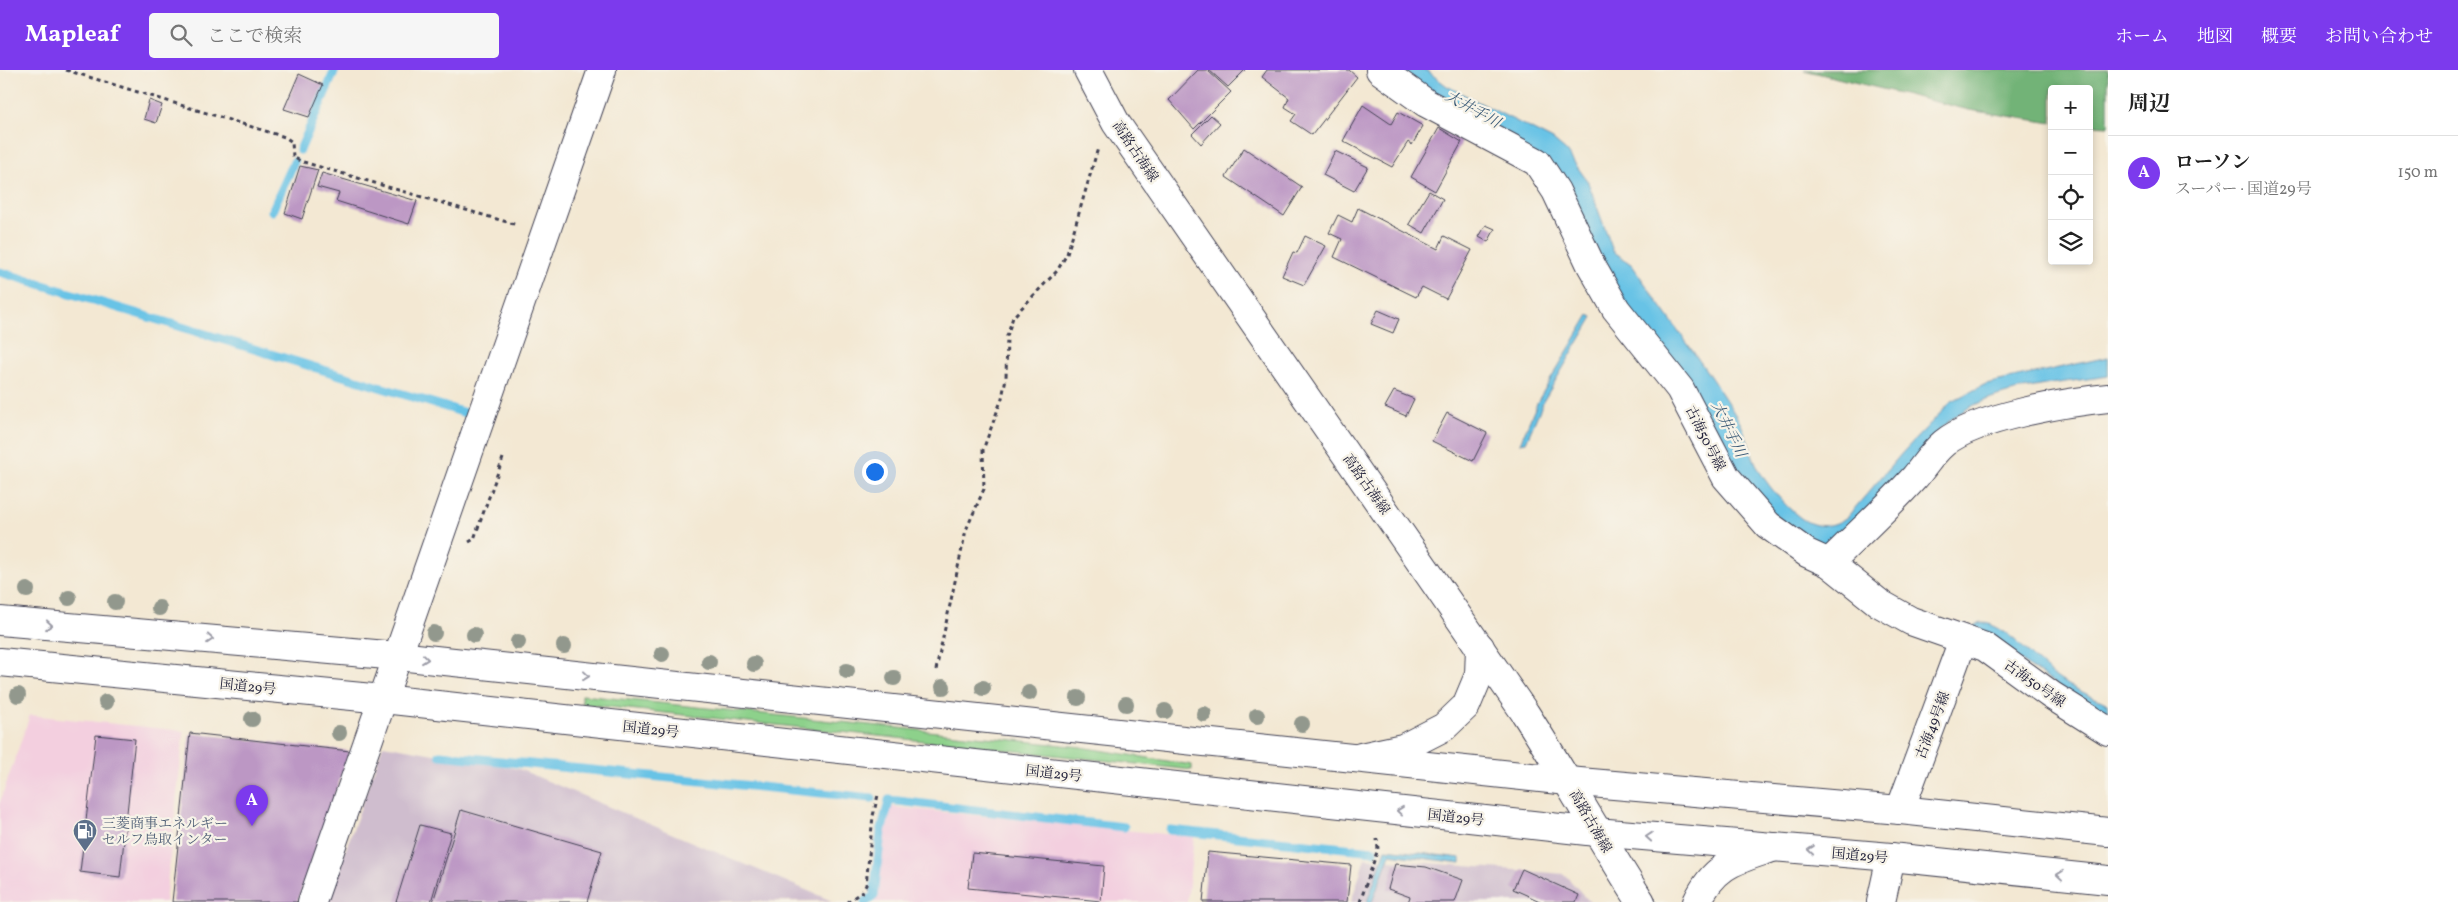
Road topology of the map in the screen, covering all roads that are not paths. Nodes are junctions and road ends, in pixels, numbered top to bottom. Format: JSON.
{"nodes":[{"id":1,"x":602,"y":70,"type":"edge"},
{"id":2,"x":1088,"y":70,"type":"edge"},
{"id":3,"x":1380,"y":70,"type":"edge"},
{"id":4,"x":2108,"y":398,"type":"edge"},
{"id":5,"x":1828,"y":563,"type":"junction"},
{"id":6,"x":0,"y":621,"type":"edge"},
{"id":7,"x":1964,"y":640,"type":"junction"},
{"id":8,"x":1480,"y":647,"type":"junction"},
{"id":9,"x":398,"y":656,"type":"junction"},
{"id":10,"x":0,"y":662,"type":"edge"},
{"id":11,"x":383,"y":699,"type":"junction"},
{"id":12,"x":2108,"y":731,"type":"edge"},
{"id":13,"x":1355,"y":758,"type":"junction"},
{"id":14,"x":1568,"y":781,"type":"junction"},
{"id":15,"x":1900,"y":810,"type":"junction"},
{"id":16,"x":1596,"y":832,"type":"junction"},
{"id":17,"x":2108,"y":832,"type":"edge"},
{"id":18,"x":1775,"y":847,"type":"junction"},
{"id":19,"x":1891,"y":857,"type":"junction"},
{"id":20,"x":2108,"y":880,"type":"edge"},
{"id":21,"x":312,"y":902,"type":"edge"},
{"id":22,"x":1641,"y":902,"type":"edge"},
{"id":23,"x":1697,"y":902,"type":"edge"},
{"id":24,"x":1881,"y":902,"type":"edge"}],
"edges":[{"from":1,"to":9,"type":"main road"},
{"from":2,"to":8,"type":"main road","name":"高路古海線"},
{"from":3,"to":5,"type":"main road","name":"古海50号線"},
{"from":4,"to":5,"type":"main road"},
{"from":5,"to":7,"type":"main road","name":"古海50号線"},
{"from":6,"to":9,"type":"main road","one_way":true},
{"from":7,"to":12,"type":"main road","name":"古海50号線"},
{"from":7,"to":15,"type":"main road","name":"古海49号線"},
{"from":8,"to":13,"type":"main road"},
{"from":8,"to":14,"type":"main road","name":"高路古海線"},
{"from":9,"to":11,"type":"main road"},
{"from":9,"to":13,"type":"main road","one_way":true},
{"from":10,"to":11,"type":"main road","name":"国道29号"},
{"from":16,"to":11,"type":"main road","name":"国道29号","one_way":true},
{"from":11,"to":21,"type":"main road"},
{"from":13,"to":14,"type":"main road"},
{"from":14,"to":15,"type":"main road"},
{"from":14,"to":16,"type":"main road","name":"高路古海線"},
{"from":15,"to":17,"type":"main road"},
{"from":18,"to":16,"type":"main road","name":"国道29号","one_way":true},
{"from":16,"to":22,"type":"main road","name":"高路古海線"},
{"from":19,"to":18,"type":"main road","name":"国道29号","one_way":true},
{"from":18,"to":23,"type":"main road"},
{"from":20,"to":19,"type":"main road","name":"国道29号","one_way":true},
{"from":19,"to":24,"type":"main road"}]}
